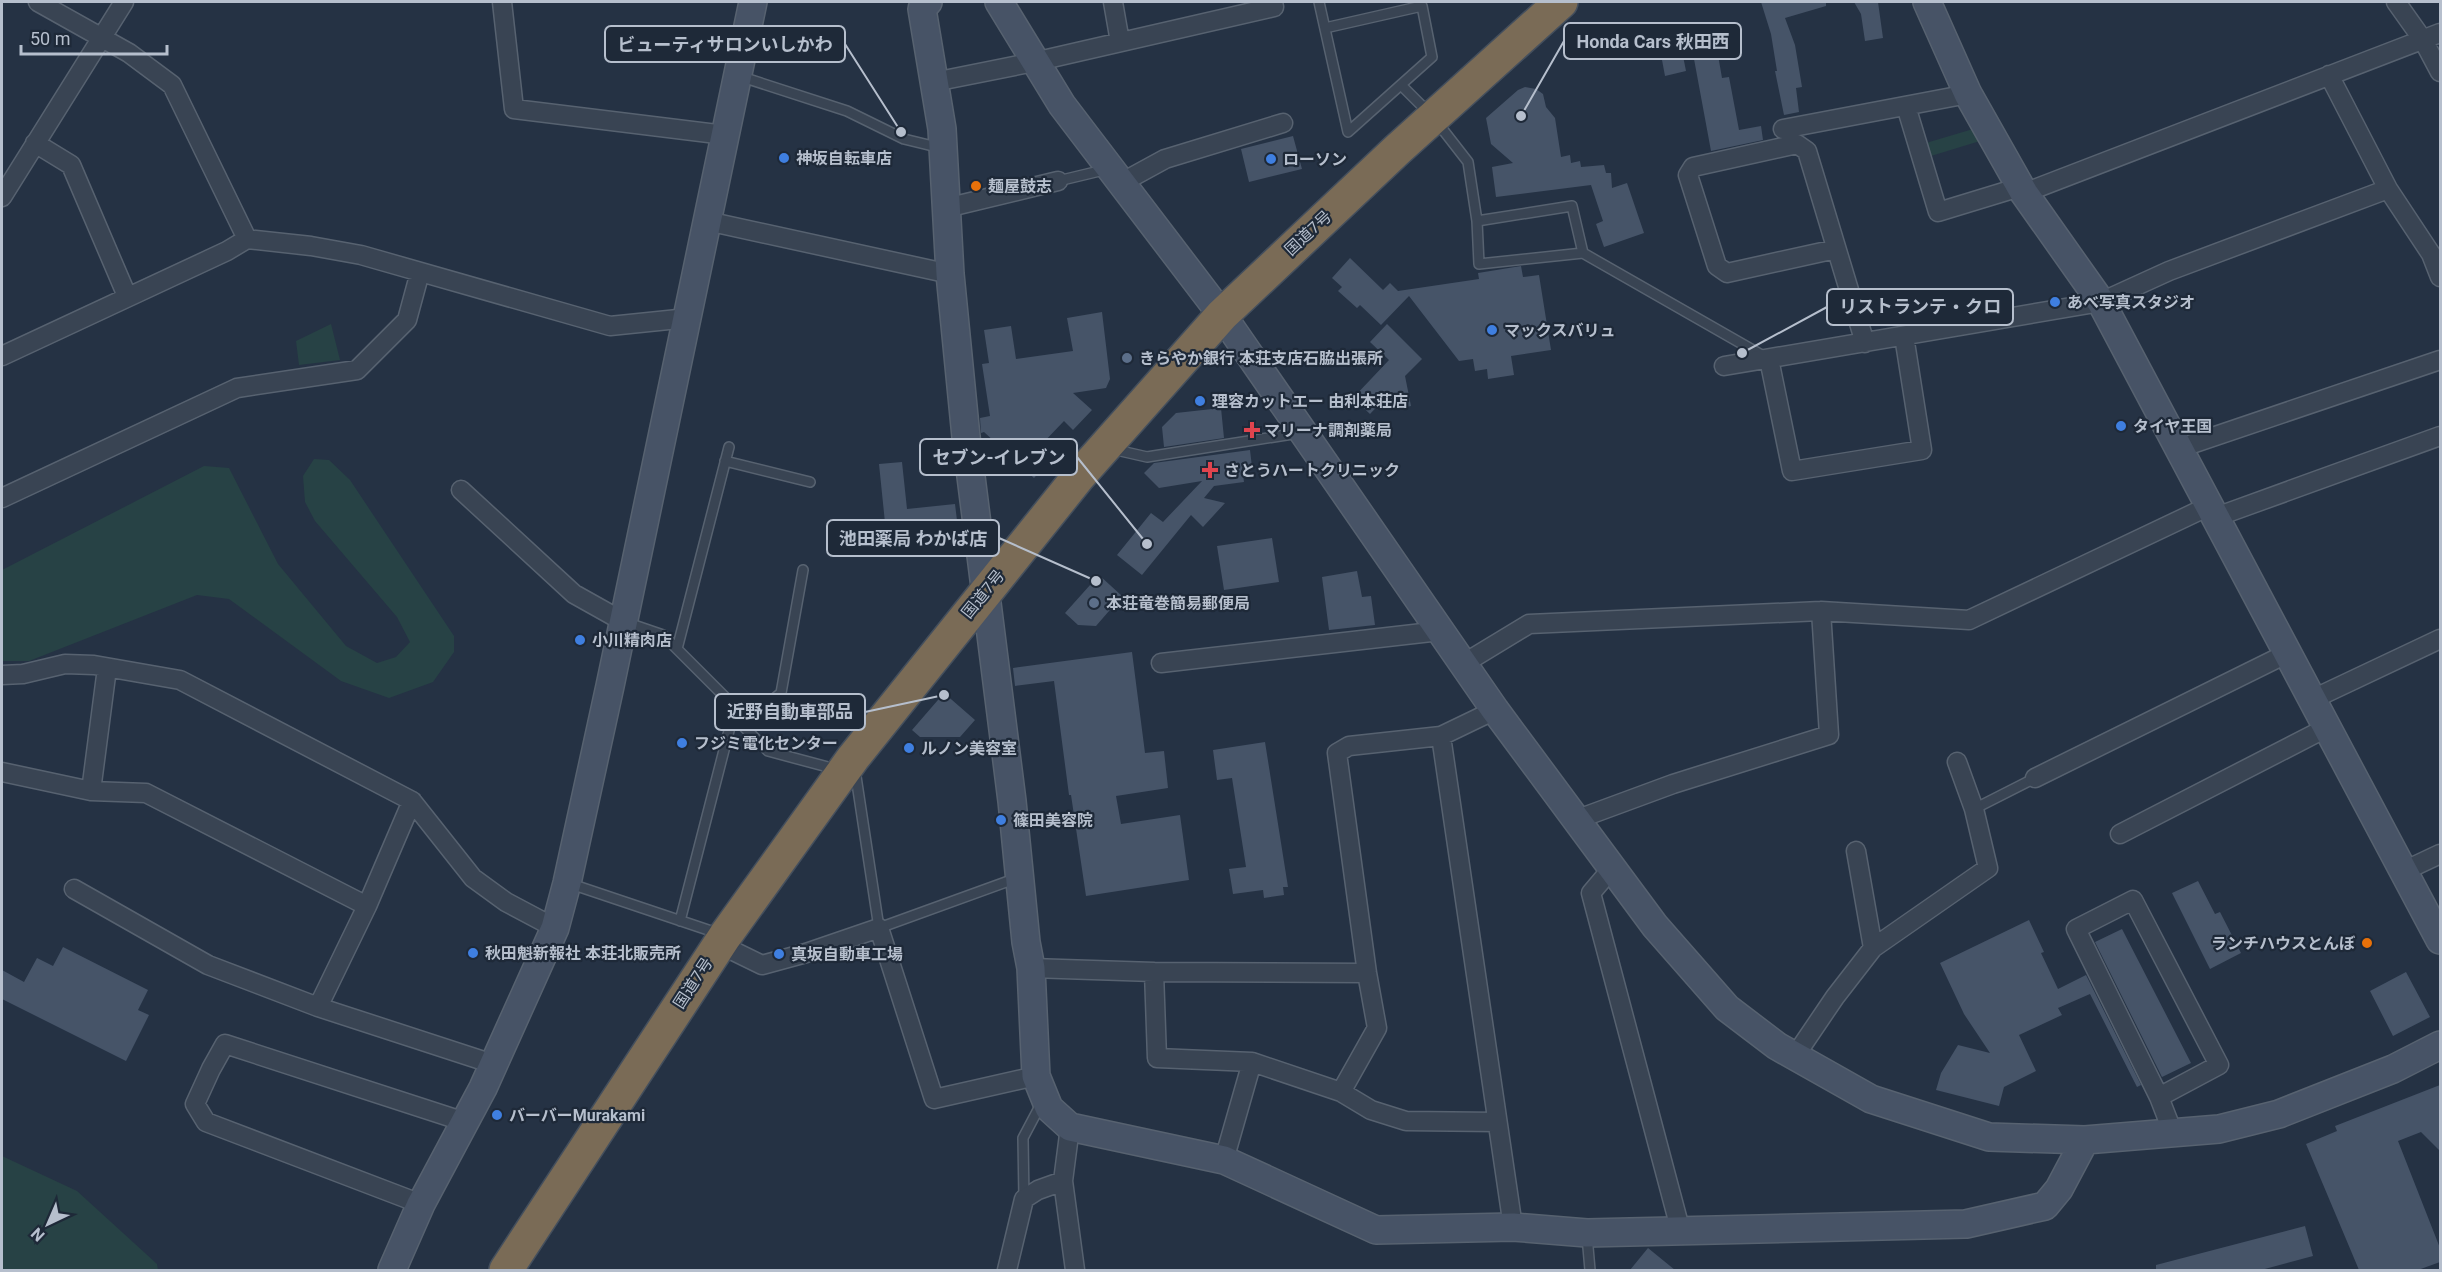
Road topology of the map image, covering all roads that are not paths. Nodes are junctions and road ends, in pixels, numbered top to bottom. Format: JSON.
{"nodes":[{"id":1,"x":38,"y":2,"type":"edge"},
{"id":2,"x":124,"y":2,"type":"edge"},
{"id":3,"x":502,"y":2,"type":"edge"},
{"id":4,"x":753,"y":2,"type":"edge"},
{"id":5,"x":928,"y":2,"type":"edge"},
{"id":6,"x":999,"y":2,"type":"edge"},
{"id":7,"x":1113,"y":2,"type":"edge"},
{"id":8,"x":1273,"y":2,"type":"edge"},
{"id":9,"x":1319,"y":2,"type":"edge"},
{"id":10,"x":1561,"y":2,"type":"edge"},
{"id":11,"x":1927,"y":2,"type":"edge"},
{"id":12,"x":2396,"y":2,"type":"edge"},
{"id":13,"x":1325,"y":27,"type":"junction"},
{"id":14,"x":2440,"y":33,"type":"edge"},
{"id":15,"x":102,"y":38,"type":"junction"},
{"id":16,"x":2423,"y":40,"type":"junction"},
{"id":17,"x":1120,"y":42,"type":"junction"},
{"id":18,"x":1034,"y":62,"type":"junction"},
{"id":19,"x":2440,"y":72,"type":"edge"},
{"id":20,"x":738,"y":75,"type":"junction"},
{"id":21,"x":2329,"y":75,"type":"junction"},
{"id":22,"x":934,"y":81,"type":"junction"},
{"id":23,"x":1401,"y":85,"type":"junction"},
{"id":24,"x":1968,"y":94,"type":"junction"},
{"id":25,"x":1906,"y":106,"type":"junction"},
{"id":26,"x":1433,"y":117,"type":"junction"},
{"id":27,"x":1283,"y":123,"type":"dead end"},
{"id":28,"x":1783,"y":129,"type":"dead end"},
{"id":29,"x":725,"y":135,"type":"junction"},
{"id":30,"x":35,"y":143,"type":"junction"},
{"id":31,"x":943,"y":148,"type":"junction"},
{"id":32,"x":1116,"y":176,"type":"junction"},
{"id":33,"x":1058,"y":181,"type":"joint"},
{"id":34,"x":2388,"y":189,"type":"junction"},
{"id":35,"x":2022,"y":190,"type":"junction"},
{"id":36,"x":2,"y":197,"type":"edge"},
{"id":37,"x":946,"y":208,"type":"junction"},
{"id":38,"x":707,"y":221,"type":"junction"},
{"id":39,"x":1477,"y":221,"type":"junction"},
{"id":40,"x":247,"y":239,"type":"junction"},
{"id":41,"x":1836,"y":249,"type":"junction"},
{"id":42,"x":1583,"y":253,"type":"junction"},
{"id":43,"x":420,"y":272,"type":"junction"},
{"id":44,"x":950,"y":274,"type":"junction"},
{"id":45,"x":2440,"y":277,"type":"edge"},
{"id":46,"x":127,"y":296,"type":"junction"},
{"id":47,"x":2101,"y":302,"type":"junction"},
{"id":48,"x":1222,"y":315,"type":"junction"},
{"id":49,"x":688,"y":318,"type":"junction"},
{"id":50,"x":1904,"y":336,"type":"junction"},
{"id":51,"x":1865,"y":343,"type":"junction"},
{"id":52,"x":2,"y":356,"type":"edge"},
{"id":53,"x":1769,"y":359,"type":"junction"},
{"id":54,"x":2440,"y":360,"type":"edge"},
{"id":55,"x":1724,"y":366,"type":"dead end"},
{"id":56,"x":1302,"y":433,"type":"junction"},
{"id":57,"x":2440,"y":436,"type":"edge"},
{"id":58,"x":729,"y":447,"type":"dead end"},
{"id":59,"x":1104,"y":448,"type":"junction"},
{"id":60,"x":2180,"y":448,"type":"junction"},
{"id":61,"x":725,"y":461,"type":"junction"},
{"id":62,"x":810,"y":482,"type":"dead end"},
{"id":63,"x":461,"y":490,"type":"dead end"},
{"id":64,"x":2,"y":498,"type":"edge"},
{"id":65,"x":2212,"y":512,"type":"junction"},
{"id":66,"x":803,"y":570,"type":"dead end"},
{"id":67,"x":986,"y":591,"type":"junction"},
{"id":68,"x":1821,"y":611,"type":"junction"},
{"id":69,"x":624,"y":622,"type":"junction"},
{"id":70,"x":1440,"y":631,"type":"junction"},
{"id":71,"x":2440,"y":639,"type":"edge"},
{"id":72,"x":677,"y":649,"type":"junction"},
{"id":73,"x":2288,"y":653,"type":"junction"},
{"id":74,"x":1161,"y":663,"type":"dead end"},
{"id":75,"x":1463,"y":664,"type":"junction"},
{"id":76,"x":107,"y":668,"type":"junction"},
{"id":77,"x":2,"y":675,"type":"edge"},
{"id":78,"x":2311,"y":700,"type":"junction"},
{"id":79,"x":1495,"y":710,"type":"junction"},
{"id":80,"x":741,"y":721,"type":"junction"},
{"id":81,"x":2326,"y":728,"type":"junction"},
{"id":82,"x":1441,"y":736,"type":"junction"},
{"id":83,"x":1957,"y":762,"type":"dead end"},
{"id":84,"x":848,"y":765,"type":"junction"},
{"id":85,"x":2,"y":772,"type":"edge"},
{"id":86,"x":2035,"y":778,"type":"joint"},
{"id":87,"x":91,"y":791,"type":"junction"},
{"id":88,"x":412,"y":801,"type":"junction"},
{"id":89,"x":1974,"y":808,"type":"junction"},
{"id":90,"x":1578,"y":819,"type":"junction"},
{"id":91,"x":2120,"y":834,"type":"dead end"},
{"id":92,"x":1856,"y":851,"type":"dead end"},
{"id":93,"x":2440,"y":854,"type":"edge"},
{"id":94,"x":1613,"y":867,"type":"junction"},
{"id":95,"x":2404,"y":872,"type":"junction"},
{"id":96,"x":1020,"y":877,"type":"junction"},
{"id":97,"x":567,"y":883,"type":"junction"},
{"id":98,"x":74,"y":889,"type":"dead end"},
{"id":99,"x":367,"y":906,"type":"junction"},
{"id":100,"x":680,"y":921,"type":"junction"},
{"id":101,"x":555,"y":928,"type":"junction"},
{"id":102,"x":879,"y":928,"type":"junction"},
{"id":103,"x":722,"y":940,"type":"junction"},
{"id":104,"x":2440,"y":940,"type":"edge"},
{"id":105,"x":1873,"y":948,"type":"junction"},
{"id":106,"x":1031,"y":968,"type":"junction"},
{"id":107,"x":1154,"y":972,"type":"junction"},
{"id":108,"x":1367,"y":973,"type":"junction"},
{"id":109,"x":318,"y":1007,"type":"junction"},
{"id":110,"x":2440,"y":1045,"type":"edge"},
{"id":111,"x":1795,"y":1056,"type":"junction"},
{"id":112,"x":1252,"y":1062,"type":"junction"},
{"id":113,"x":493,"y":1064,"type":"junction"},
{"id":114,"x":1041,"y":1086,"type":"junction"},
{"id":115,"x":1341,"y":1092,"type":"junction"},
{"id":116,"x":2159,"y":1096,"type":"junction"},
{"id":117,"x":465,"y":1122,"type":"junction"},
{"id":118,"x":1497,"y":1122,"type":"junction"},
{"id":119,"x":1070,"y":1127,"type":"junction"},
{"id":120,"x":2173,"y":1133,"type":"junction"},
{"id":121,"x":2085,"y":1140,"type":"junction"},
{"id":122,"x":1224,"y":1160,"type":"junction"},
{"id":123,"x":1064,"y":1181,"type":"junction"},
{"id":124,"x":1024,"y":1199,"type":"junction"},
{"id":125,"x":421,"y":1204,"type":"junction"},
{"id":126,"x":1513,"y":1227,"type":"junction"},
{"id":127,"x":1681,"y":1232,"type":"junction"},
{"id":128,"x":1587,"y":1233,"type":"junction"},
{"id":129,"x":392,"y":1270,"type":"edge"},
{"id":130,"x":506,"y":1270,"type":"edge"},
{"id":131,"x":1007,"y":1270,"type":"edge"},
{"id":132,"x":1075,"y":1270,"type":"edge"},
{"id":133,"x":1590,"y":1270,"type":"edge"}],
"edges":[{"from":1,"to":15,"type":"street"},
{"from":2,"to":15,"type":"street"},
{"from":3,"to":29,"type":"street"},
{"from":4,"to":20,"type":"street"},
{"from":5,"to":22,"type":"street"},
{"from":6,"to":18,"type":"street"},
{"from":7,"to":17,"type":"street"},
{"from":8,"to":17,"type":"street"},
{"from":9,"to":13,"type":"lane"},
{"from":10,"to":26,"type":"highway","name":"国道7号"},
{"from":11,"to":24,"type":"street"},
{"from":12,"to":16,"type":"street"},
{"from":13,"to":23,"type":"lane"},
{"from":13,"to":23,"type":"lane"},
{"from":14,"to":16,"type":"street"},
{"from":15,"to":30,"type":"street"},
{"from":15,"to":40,"type":"street"},
{"from":16,"to":19,"type":"street"},
{"from":16,"to":21,"type":"street"},
{"from":17,"to":18,"type":"street"},
{"from":18,"to":22,"type":"street"},
{"from":18,"to":32,"type":"street"},
{"from":20,"to":29,"type":"street"},
{"from":20,"to":31,"type":"lane"},
{"from":21,"to":34,"type":"street"},
{"from":21,"to":35,"type":"street"},
{"from":22,"to":31,"type":"street"},
{"from":23,"to":26,"type":"lane"},
{"from":24,"to":25,"type":"street"},
{"from":24,"to":35,"type":"street"},
{"from":25,"to":28,"type":"street"},
{"from":25,"to":35,"type":"street"},
{"from":26,"to":39,"type":"lane"},
{"from":26,"to":48,"type":"highway","name":"国道7号"},
{"from":27,"to":32,"type":"street"},
{"from":29,"to":38,"type":"street"},
{"from":30,"to":36,"type":"street"},
{"from":30,"to":46,"type":"street"},
{"from":31,"to":37,"type":"street"},
{"from":32,"to":33,"type":"lane"},
{"from":32,"to":48,"type":"street"},
{"from":33,"to":37,"type":"street"},
{"from":34,"to":45,"type":"street"},
{"from":34,"to":47,"type":"street"},
{"from":35,"to":47,"type":"street"},
{"from":37,"to":44,"type":"street"},
{"from":38,"to":44,"type":"street"},
{"from":38,"to":49,"type":"street"},
{"from":39,"to":42,"type":"lane"},
{"from":39,"to":42,"type":"lane"},
{"from":40,"to":43,"type":"street"},
{"from":40,"to":46,"type":"street"},
{"from":41,"to":41,"type":"street"},
{"from":41,"to":51,"type":"street"},
{"from":42,"to":53,"type":"lane"},
{"from":43,"to":49,"type":"street"},
{"from":43,"to":64,"type":"street"},
{"from":44,"to":67,"type":"street"},
{"from":46,"to":52,"type":"street"},
{"from":47,"to":50,"type":"street"},
{"from":47,"to":60,"type":"street"},
{"from":48,"to":56,"type":"street"},
{"from":48,"to":59,"type":"highway","name":"国道7号"},
{"from":49,"to":69,"type":"street"},
{"from":50,"to":51,"type":"street"},
{"from":50,"to":53,"type":"street"},
{"from":51,"to":53,"type":"street"},
{"from":53,"to":55,"type":"street"},
{"from":54,"to":60,"type":"street"},
{"from":56,"to":59,"type":"lane"},
{"from":56,"to":70,"type":"street"},
{"from":57,"to":65,"type":"street"},
{"from":58,"to":61,"type":"lane"},
{"from":59,"to":67,"type":"highway","name":"国道7号"},
{"from":60,"to":65,"type":"street"},
{"from":61,"to":62,"type":"lane"},
{"from":61,"to":72,"type":"lane"},
{"from":63,"to":69,"type":"street"},
{"from":65,"to":68,"type":"street"},
{"from":65,"to":73,"type":"street"},
{"from":66,"to":80,"type":"lane"},
{"from":67,"to":84,"type":"highway","name":"国道7号"},
{"from":67,"to":96,"type":"street"},
{"from":68,"to":75,"type":"street"},
{"from":68,"to":90,"type":"street"},
{"from":69,"to":72,"type":"lane"},
{"from":69,"to":97,"type":"street"},
{"from":70,"to":74,"type":"street"},
{"from":70,"to":75,"type":"street"},
{"from":71,"to":78,"type":"street"},
{"from":72,"to":80,"type":"lane"},
{"from":73,"to":78,"type":"street"},
{"from":73,"to":86,"type":"street"},
{"from":75,"to":79,"type":"street"},
{"from":76,"to":77,"type":"street"},
{"from":76,"to":87,"type":"street"},
{"from":76,"to":88,"type":"street"},
{"from":78,"to":81,"type":"street"},
{"from":79,"to":82,"type":"street"},
{"from":79,"to":90,"type":"street"},
{"from":80,"to":84,"type":"lane"},
{"from":80,"to":100,"type":"lane"},
{"from":81,"to":91,"type":"street"},
{"from":81,"to":95,"type":"street"},
{"from":82,"to":108,"type":"street"},
{"from":82,"to":118,"type":"street"},
{"from":83,"to":89,"type":"street"},
{"from":84,"to":102,"type":"lane"},
{"from":84,"to":103,"type":"highway","name":"国道7号"},
{"from":85,"to":87,"type":"street"},
{"from":86,"to":89,"type":"lane"},
{"from":87,"to":99,"type":"street"},
{"from":88,"to":99,"type":"street"},
{"from":88,"to":101,"type":"street"},
{"from":89,"to":105,"type":"street"},
{"from":90,"to":94,"type":"street"},
{"from":92,"to":105,"type":"street"},
{"from":93,"to":95,"type":"street"},
{"from":94,"to":111,"type":"street"},
{"from":94,"to":127,"type":"street"},
{"from":95,"to":104,"type":"street"},
{"from":96,"to":102,"type":"lane"},
{"from":96,"to":106,"type":"street"},
{"from":97,"to":100,"type":"lane"},
{"from":97,"to":101,"type":"street"},
{"from":98,"to":109,"type":"street"},
{"from":99,"to":109,"type":"street"},
{"from":100,"to":103,"type":"lane"},
{"from":101,"to":113,"type":"street"},
{"from":102,"to":103,"type":"street"},
{"from":102,"to":114,"type":"street"},
{"from":103,"to":130,"type":"highway","name":"国道7号"},
{"from":105,"to":111,"type":"street"},
{"from":106,"to":107,"type":"street"},
{"from":106,"to":114,"type":"street"},
{"from":107,"to":108,"type":"street"},
{"from":107,"to":112,"type":"street"},
{"from":108,"to":115,"type":"street"},
{"from":109,"to":113,"type":"street"},
{"from":110,"to":120,"type":"street"},
{"from":111,"to":121,"type":"street"},
{"from":112,"to":115,"type":"street"},
{"from":112,"to":122,"type":"street"},
{"from":113,"to":117,"type":"street"},
{"from":114,"to":119,"type":"street"},
{"from":114,"to":124,"type":"lane"},
{"from":115,"to":118,"type":"street"},
{"from":116,"to":116,"type":"street"},
{"from":116,"to":120,"type":"street"},
{"from":117,"to":125,"type":"street"},
{"from":117,"to":125,"type":"street"},
{"from":118,"to":126,"type":"street"},
{"from":119,"to":122,"type":"street"},
{"from":119,"to":123,"type":"street"},
{"from":120,"to":121,"type":"street"},
{"from":121,"to":127,"type":"street"},
{"from":122,"to":126,"type":"street"},
{"from":123,"to":124,"type":"street"},
{"from":123,"to":132,"type":"street"},
{"from":124,"to":131,"type":"street"},
{"from":125,"to":129,"type":"street"},
{"from":126,"to":128,"type":"street"},
{"from":127,"to":128,"type":"street"},
{"from":128,"to":133,"type":"lane"}]}
